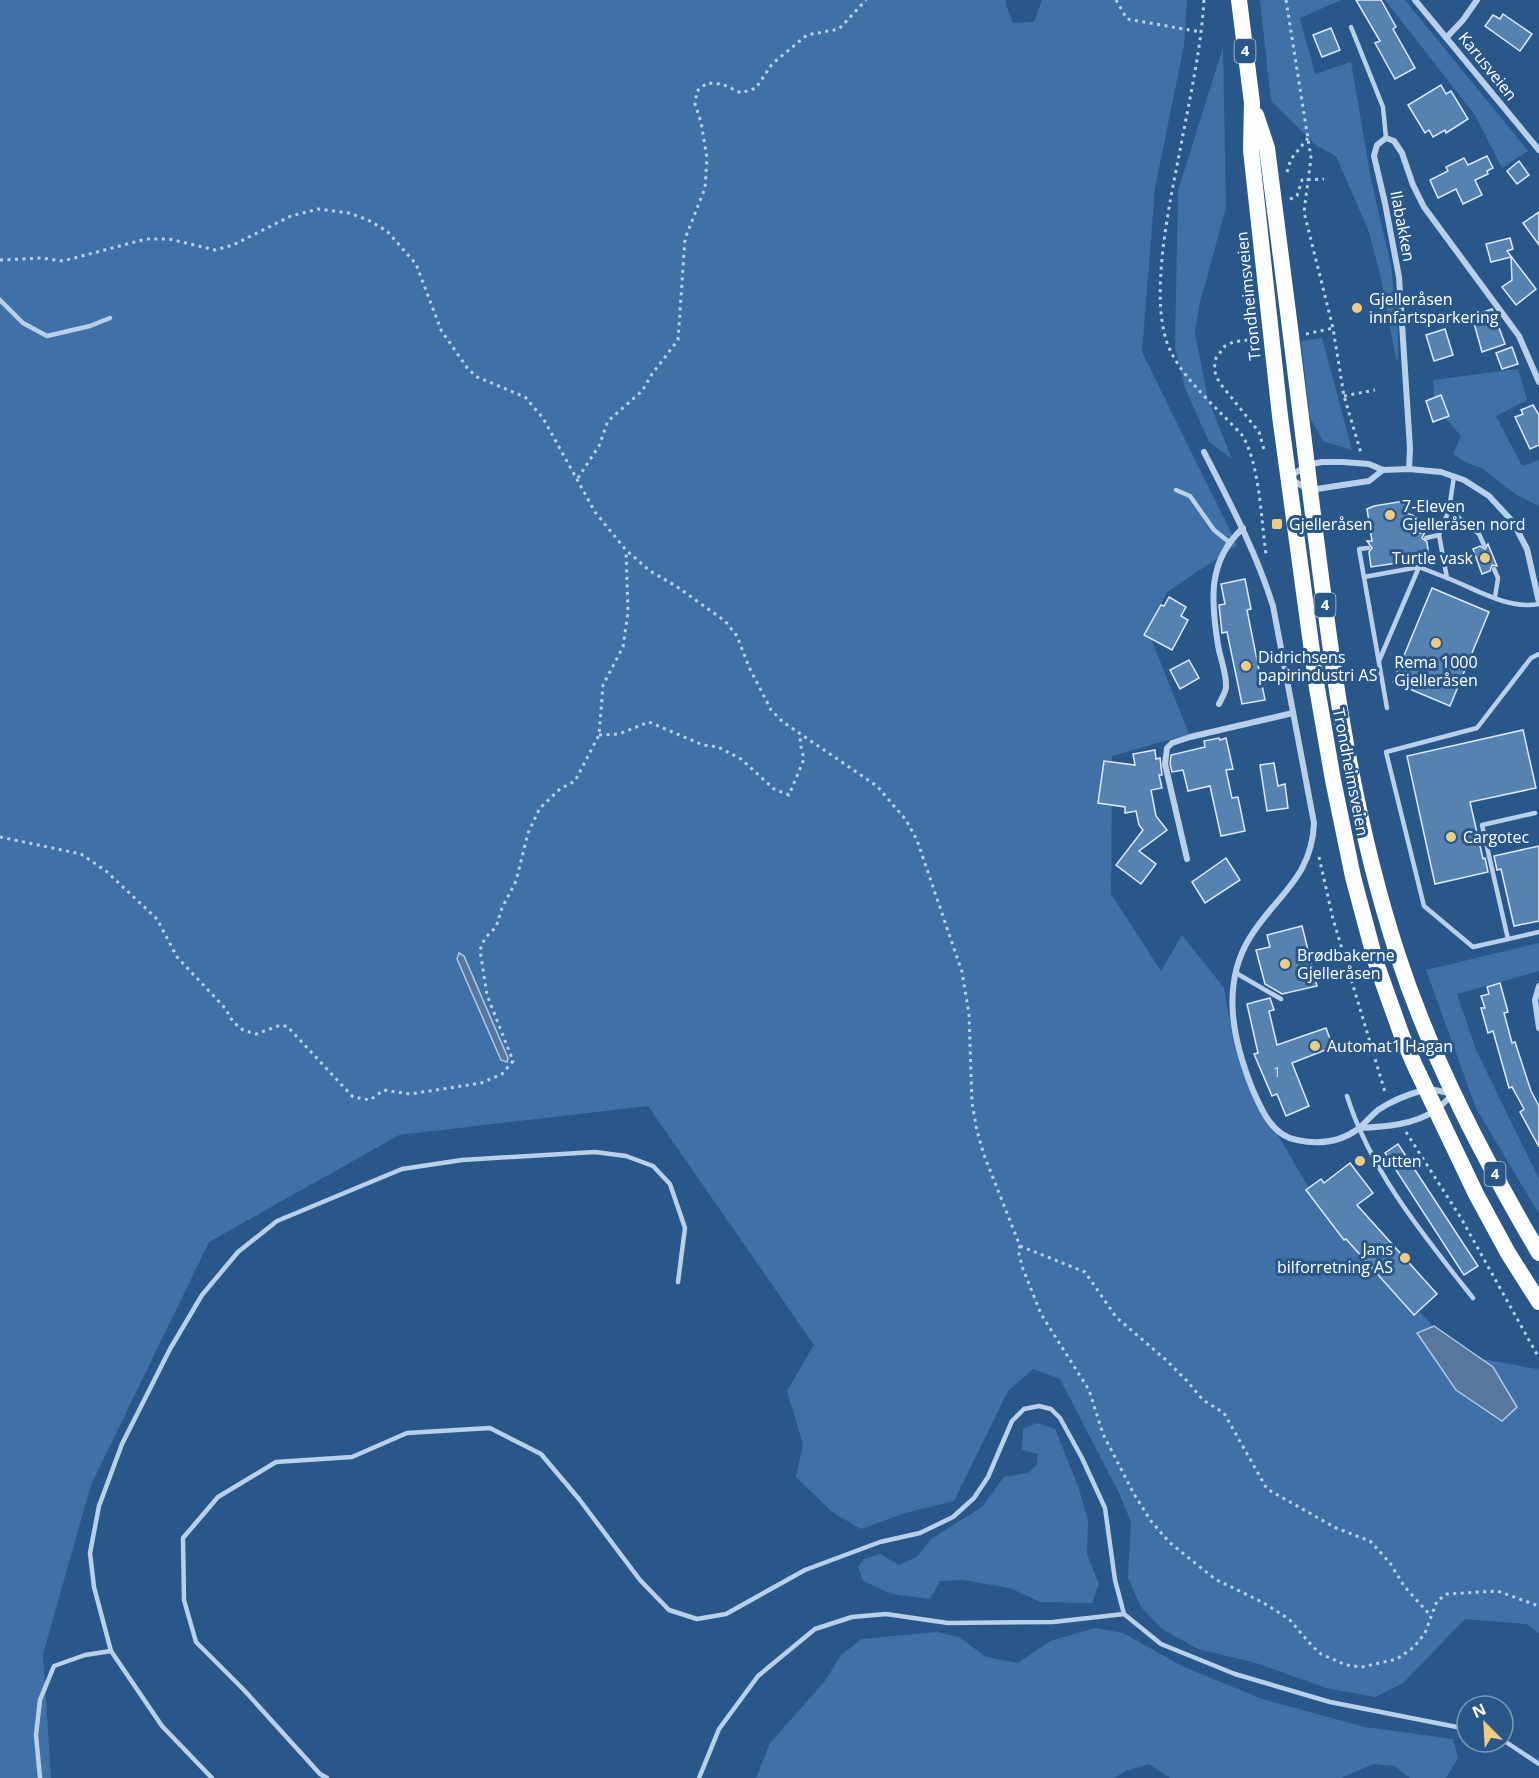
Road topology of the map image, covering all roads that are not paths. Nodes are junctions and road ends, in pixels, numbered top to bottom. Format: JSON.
{"nodes":[{"id":1,"x":1239,"y":0,"type":"edge"},
{"id":2,"x":1415,"y":0,"type":"edge"},
{"id":3,"x":1477,"y":0,"type":"edge"},
{"id":4,"x":1352,"y":27,"type":"dead end"},
{"id":5,"x":1447,"y":37,"type":"junction"},
{"id":6,"x":1252,"y":103,"type":"junction"},
{"id":7,"x":1386,"y":138,"type":"junction"},
{"id":8,"x":1539,"y":150,"type":"edge"},
{"id":9,"x":0,"y":300,"type":"edge"},
{"id":10,"x":110,"y":318,"type":"dead end"},
{"id":11,"x":1539,"y":382,"type":"edge"},
{"id":12,"x":1204,"y":452,"type":"dead end"},
{"id":13,"x":1307,"y":465,"type":"junction"},
{"id":14,"x":1409,"y":469,"type":"junction"},
{"id":15,"x":1383,"y":471,"type":"junction"},
{"id":16,"x":1454,"y":476,"type":"junction"},
{"id":17,"x":1288,"y":478,"type":"junction"},
{"id":18,"x":1176,"y":490,"type":"dead end"},
{"id":19,"x":1310,"y":490,"type":"junction"},
{"id":20,"x":1449,"y":510,"type":"junction"},
{"id":21,"x":1243,"y":528,"type":"junction"},
{"id":22,"x":1439,"y":535,"type":"junction"},
{"id":23,"x":1426,"y":538,"type":"dead end"},
{"id":24,"x":1229,"y":542,"type":"junction"},
{"id":25,"x":1484,"y":545,"type":"dead end"},
{"id":26,"x":1368,"y":548,"type":"dead end"},
{"id":27,"x":1419,"y":567,"type":"junction"},
{"id":28,"x":1494,"y":569,"type":"dead end"},
{"id":29,"x":1364,"y":577,"type":"junction"},
{"id":30,"x":1447,"y":578,"type":"junction"},
{"id":31,"x":1495,"y":597,"type":"junction"},
{"id":32,"x":1539,"y":603,"type":"edge"},
{"id":33,"x":1539,"y":654,"type":"edge"},
{"id":34,"x":1379,"y":662,"type":"junction"},
{"id":35,"x":1219,"y":704,"type":"dead end"},
{"id":36,"x":1387,"y":708,"type":"dead end"},
{"id":37,"x":1293,"y":713,"type":"junction"},
{"id":38,"x":1534,"y":813,"type":"dead end"},
{"id":39,"x":1187,"y":860,"type":"dead end"},
{"id":40,"x":1539,"y":932,"type":"edge"},
{"id":41,"x":1508,"y":939,"type":"junction"},
{"id":42,"x":1236,"y":973,"type":"junction"},
{"id":43,"x":1539,"y":986,"type":"edge"},
{"id":44,"x":1281,"y":999,"type":"dead end"},
{"id":45,"x":1539,"y":1029,"type":"edge"},
{"id":46,"x":1425,"y":1089,"type":"junction"},
{"id":47,"x":1454,"y":1093,"type":"junction"},
{"id":48,"x":1347,"y":1096,"type":"dead end"},
{"id":49,"x":1435,"y":1110,"type":"junction"},
{"id":50,"x":1358,"y":1128,"type":"junction"},
{"id":51,"x":1539,"y":1253,"type":"edge"},
{"id":52,"x":678,"y":1281,"type":"dead end"},
{"id":53,"x":1473,"y":1298,"type":"dead end"},
{"id":54,"x":1539,"y":1302,"type":"edge"},
{"id":55,"x":1124,"y":1614,"type":"junction"},
{"id":56,"x":111,"y":1651,"type":"junction"},
{"id":57,"x":1455,"y":1727,"type":"edge"},
{"id":58,"x":1515,"y":1748,"type":"edge"},
{"id":59,"x":1539,"y":1764,"type":"edge"},
{"id":60,"x":40,"y":1778,"type":"edge"},
{"id":61,"x":212,"y":1778,"type":"edge"},
{"id":62,"x":327,"y":1778,"type":"edge"},
{"id":63,"x":699,"y":1778,"type":"edge"}],
"edges":[{"from":1,"to":6,"type":"highway","name":"Trondheimsveien","number":"4"},
{"from":2,"to":5,"type":"street","name":"Karusveien"},
{"from":3,"to":5,"type":"street"},
{"from":4,"to":7,"type":"lane","name":"Ilabakken"},
{"from":5,"to":8,"type":"street","name":"Karusveien"},
{"from":6,"to":13,"type":"highway","name":"Trondheimsveien","number":"4"},
{"from":6,"to":17,"type":"highway","name":"Trondheimsveien","number":"4"},
{"from":7,"to":11,"type":"street","name":"Ilabakken"},
{"from":7,"to":14,"type":"street","name":"Ilabakken"},
{"from":9,"to":10,"type":"lane"},
{"from":12,"to":21,"type":"street"},
{"from":13,"to":15,"type":"street"},
{"from":13,"to":17,"type":"street"},
{"from":13,"to":19,"type":"highway","name":"Trondheimsveien","number":"4"},
{"from":14,"to":15,"type":"street"},
{"from":14,"to":16,"type":"street"},
{"from":15,"to":19,"type":"street"},
{"from":16,"to":20,"type":"lane"},
{"from":16,"to":32,"type":"street"},
{"from":17,"to":19,"type":"street"},
{"from":17,"to":46,"type":"highway","name":"Trondheimsveien","number":"4"},
{"from":18,"to":24,"type":"lane"},
{"from":19,"to":47,"type":"highway","name":"Trondheimsveien","number":"4"},
{"from":20,"to":22,"type":"lane"},
{"from":20,"to":25,"type":"lane"},
{"from":21,"to":24,"type":"street"},
{"from":21,"to":37,"type":"street"},
{"from":22,"to":23,"type":"lane"},
{"from":22,"to":30,"type":"lane"},
{"from":24,"to":35,"type":"street"},
{"from":26,"to":29,"type":"lane"},
{"from":27,"to":29,"type":"lane"},
{"from":27,"to":30,"type":"lane"},
{"from":27,"to":34,"type":"lane"},
{"from":28,"to":31,"type":"lane"},
{"from":29,"to":34,"type":"lane"},
{"from":30,"to":31,"type":"lane"},
{"from":31,"to":32,"type":"lane"},
{"from":33,"to":41,"type":"lane"},
{"from":34,"to":36,"type":"lane"},
{"from":37,"to":39,"type":"street"},
{"from":37,"to":42,"type":"street"},
{"from":38,"to":41,"type":"lane"},
{"from":40,"to":41,"type":"lane"},
{"from":42,"to":44,"type":"lane"},
{"from":42,"to":50,"type":"street"},
{"from":43,"to":45,"type":"street"},
{"from":46,"to":47,"type":"street"},
{"from":46,"to":49,"type":"highway","name":"Trondheimsveien","number":"4"},
{"from":46,"to":50,"type":"street"},
{"from":47,"to":49,"type":"street"},
{"from":47,"to":51,"type":"highway","name":"Trondheimsveien","number":"4"},
{"from":48,"to":50,"type":"lane"},
{"from":49,"to":50,"type":"street"},
{"from":49,"to":54,"type":"highway","name":"Trondheimsveien","number":"4"},
{"from":50,"to":53,"type":"lane"},
{"from":52,"to":56,"type":"lane"},
{"from":55,"to":57,"type":"lane"},
{"from":55,"to":62,"type":"lane"},
{"from":55,"to":63,"type":"lane"},
{"from":56,"to":60,"type":"lane"},
{"from":56,"to":61,"type":"lane"},
{"from":58,"to":59,"type":"lane"}]}
